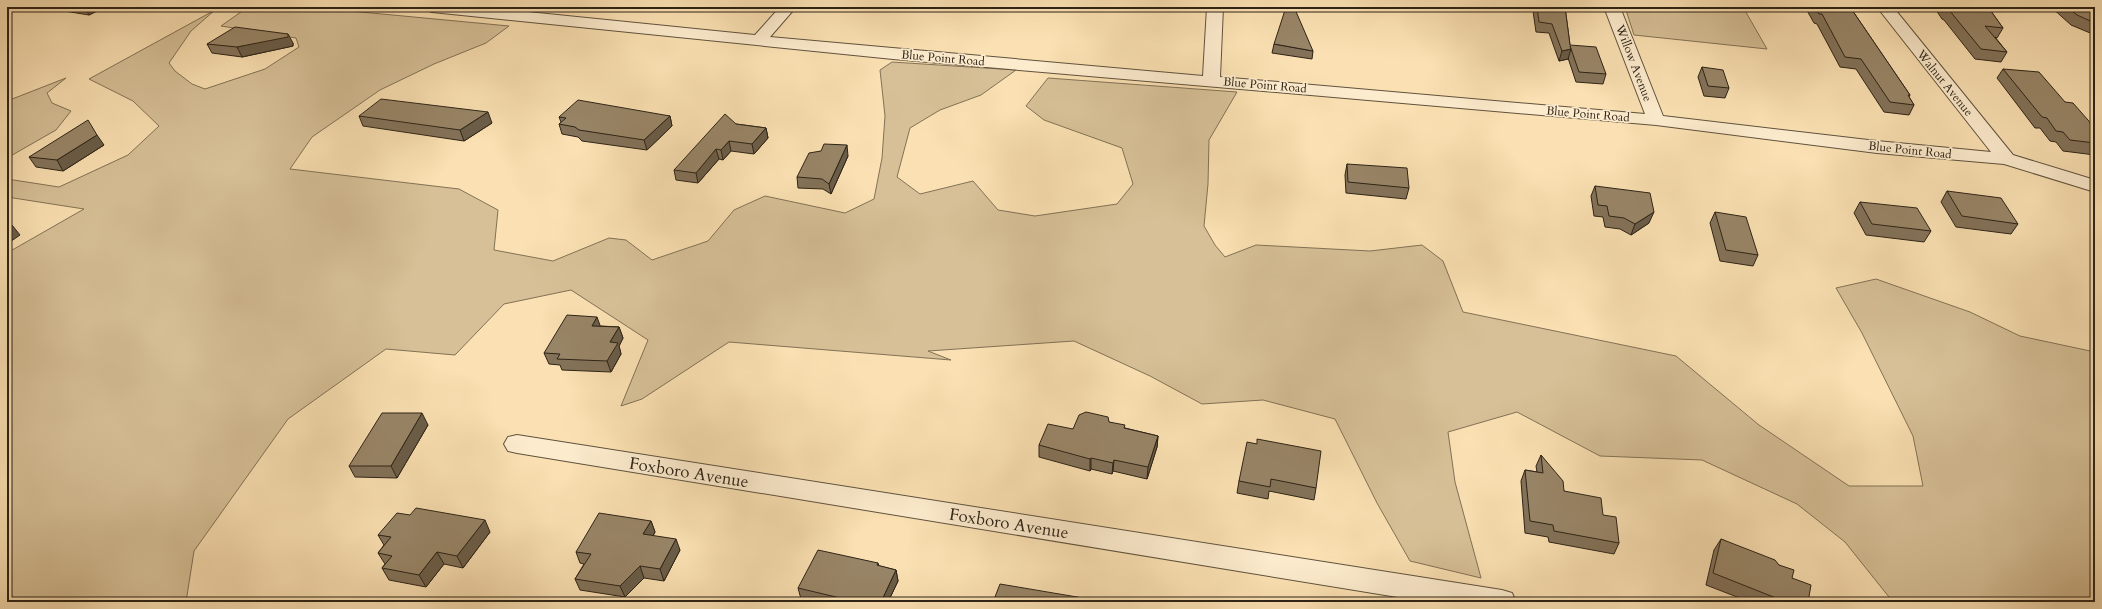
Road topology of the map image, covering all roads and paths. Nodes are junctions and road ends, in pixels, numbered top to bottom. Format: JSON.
{"nodes":[{"id":1,"x":432,"y":7,"type":"edge"},
{"id":2,"x":788,"y":7,"type":"edge"},
{"id":3,"x":1215,"y":7,"type":"edge"},
{"id":4,"x":1612,"y":7,"type":"edge"},
{"id":5,"x":1885,"y":7,"type":"edge"},
{"id":6,"x":503,"y":10,"type":"edge"},
{"id":7,"x":758,"y":41,"type":"junction"},
{"id":8,"x":1211,"y":80,"type":"junction"},
{"id":9,"x":1656,"y":120,"type":"junction"},
{"id":10,"x":2006,"y":159,"type":"junction"},
{"id":11,"x":2095,"y":186,"type":"edge"},
{"id":12,"x":517,"y":444,"type":"dead end"},
{"id":13,"x":1502,"y":602,"type":"edge"}],
"edges":[{"from":1,"to":6,"type":"street","name":"Blue Point Road"},
{"from":2,"to":7,"type":"street"},
{"from":3,"to":8,"type":"street"},
{"from":4,"to":9,"type":"street","name":"Willow Avenue"},
{"from":5,"to":10,"type":"street","name":"Walnut Avenue"},
{"from":6,"to":7,"type":"street","name":"Blue Point Road"},
{"from":7,"to":8,"type":"street","name":"Blue Point Road"},
{"from":8,"to":9,"type":"street","name":"Blue Point Road"},
{"from":9,"to":10,"type":"street","name":"Blue Point Road"},
{"from":10,"to":11,"type":"street","name":"Blue Point Road"},
{"from":12,"to":13,"type":"street","name":"Foxboro Avenue"}]}
